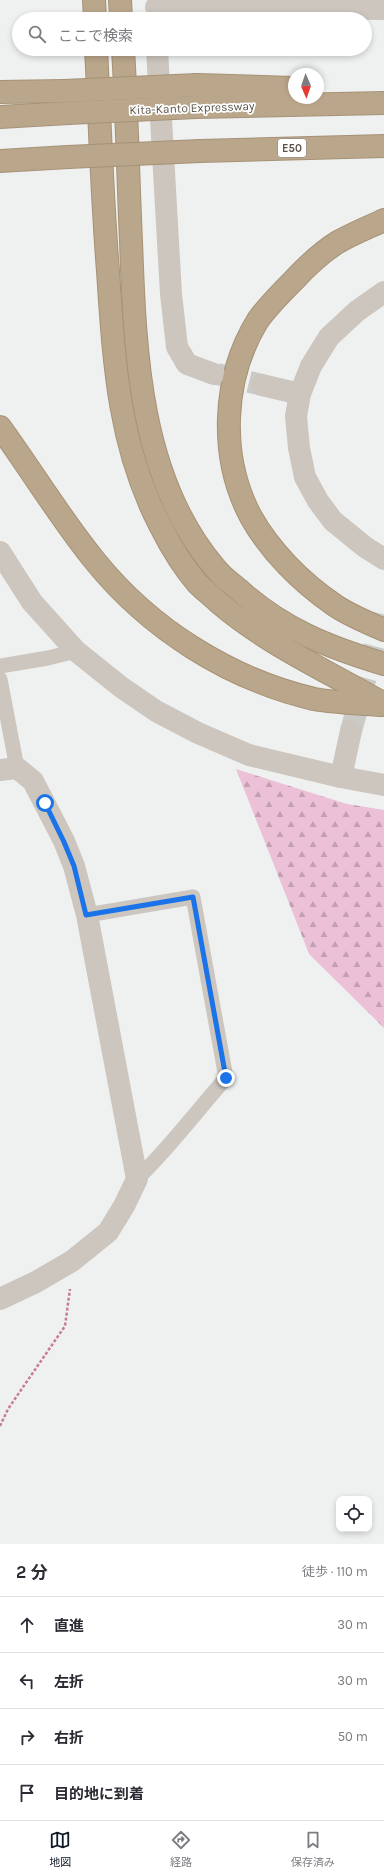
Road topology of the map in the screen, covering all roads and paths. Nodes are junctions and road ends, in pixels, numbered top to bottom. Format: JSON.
{"nodes":[{"id":1,"x":94,"y":0,"type":"edge"},
{"id":2,"x":120,"y":0,"type":"edge"},
{"id":3,"x":156,"y":9,"type":"edge"},
{"id":4,"x":384,"y":10,"type":"edge"},
{"id":5,"x":95,"y":12,"type":"edge"},
{"id":6,"x":121,"y":12,"type":"edge"},
{"id":7,"x":96,"y":56,"type":"edge"},
{"id":8,"x":123,"y":56,"type":"edge"},
{"id":9,"x":157,"y":56,"type":"edge"},
{"id":10,"x":288,"y":88,"type":"edge"},
{"id":11,"x":324,"y":89,"type":"edge"},
{"id":12,"x":0,"y":92,"type":"edge"},
{"id":13,"x":384,"y":92,"type":"edge"},
{"id":14,"x":384,"y":103,"type":"edge"},
{"id":15,"x":0,"y":117,"type":"edge"},
{"id":16,"x":384,"y":146,"type":"edge"},
{"id":17,"x":0,"y":161,"type":"edge"},
{"id":18,"x":384,"y":220,"type":"edge"},
{"id":19,"x":384,"y":292,"type":"edge"},
{"id":20,"x":214,"y":374,"type":"tunnel mouth"},
{"id":21,"x":262,"y":385,"type":"tunnel mouth"},
{"id":22,"x":300,"y":394,"type":"junction"},
{"id":23,"x":0,"y":427,"type":"edge"},
{"id":24,"x":0,"y":552,"type":"edge"},
{"id":25,"x":384,"y":559,"type":"edge"},
{"id":26,"x":384,"y":630,"type":"edge"},
{"id":27,"x":76,"y":651,"type":"junction"},
{"id":28,"x":384,"y":664,"type":"edge"},
{"id":29,"x":0,"y":666,"type":"edge"},
{"id":30,"x":0,"y":679,"type":"edge"},
{"id":31,"x":384,"y":704,"type":"edge"},
{"id":32,"x":351,"y":732,"type":"tunnel mouth"},
{"id":33,"x":9,"y":769,"type":"edge"},
{"id":34,"x":340,"y":777,"type":"junction"},
{"id":35,"x":384,"y":785,"type":"edge"},
{"id":36,"x":86,"y":915,"type":"junction"},
{"id":37,"x":137,"y":1179,"type":"junction"},
{"id":38,"x":72,"y":1261,"type":"junction"},
{"id":39,"x":0,"y":1299,"type":"edge"},
{"id":40,"x":0,"y":1426,"type":"edge"}],
"edges":[{"from":1,"to":5,"type":"highway"},
{"from":2,"to":6,"type":"highway"},
{"from":3,"to":4,"type":"street"},
{"from":7,"to":31,"type":"highway"},
{"from":8,"to":28,"type":"highway"},
{"from":9,"to":20,"type":"street"},
{"from":10,"to":12,"type":"highway","bridge":true},
{"from":11,"to":13,"type":"highway"},
{"from":14,"to":15,"type":"highway","name":"Kita-Kanto Expressway","bridge":true},
{"from":16,"to":17,"type":"highway","number":"E50","bridge":true},
{"from":18,"to":26,"type":"highway"},
{"from":19,"to":22,"type":"street"},
{"from":21,"to":22,"type":"street"},
{"from":22,"to":25,"type":"street"},
{"from":23,"to":31,"type":"highway"},
{"from":24,"to":27,"type":"street"},
{"from":27,"to":29,"type":"lane"},
{"from":27,"to":34,"type":"street"},
{"from":30,"to":33,"type":"lane"},
{"from":32,"to":34,"type":"street"},
{"from":33,"to":36,"type":"street"},
{"from":34,"to":35,"type":"street"},
{"from":36,"to":37,"type":"street"},
{"from":36,"to":37,"type":"lane"},
{"from":37,"to":38,"type":"street"},
{"from":38,"to":39,"type":"street"},
{"from":38,"to":40,"type":"path"}]}
